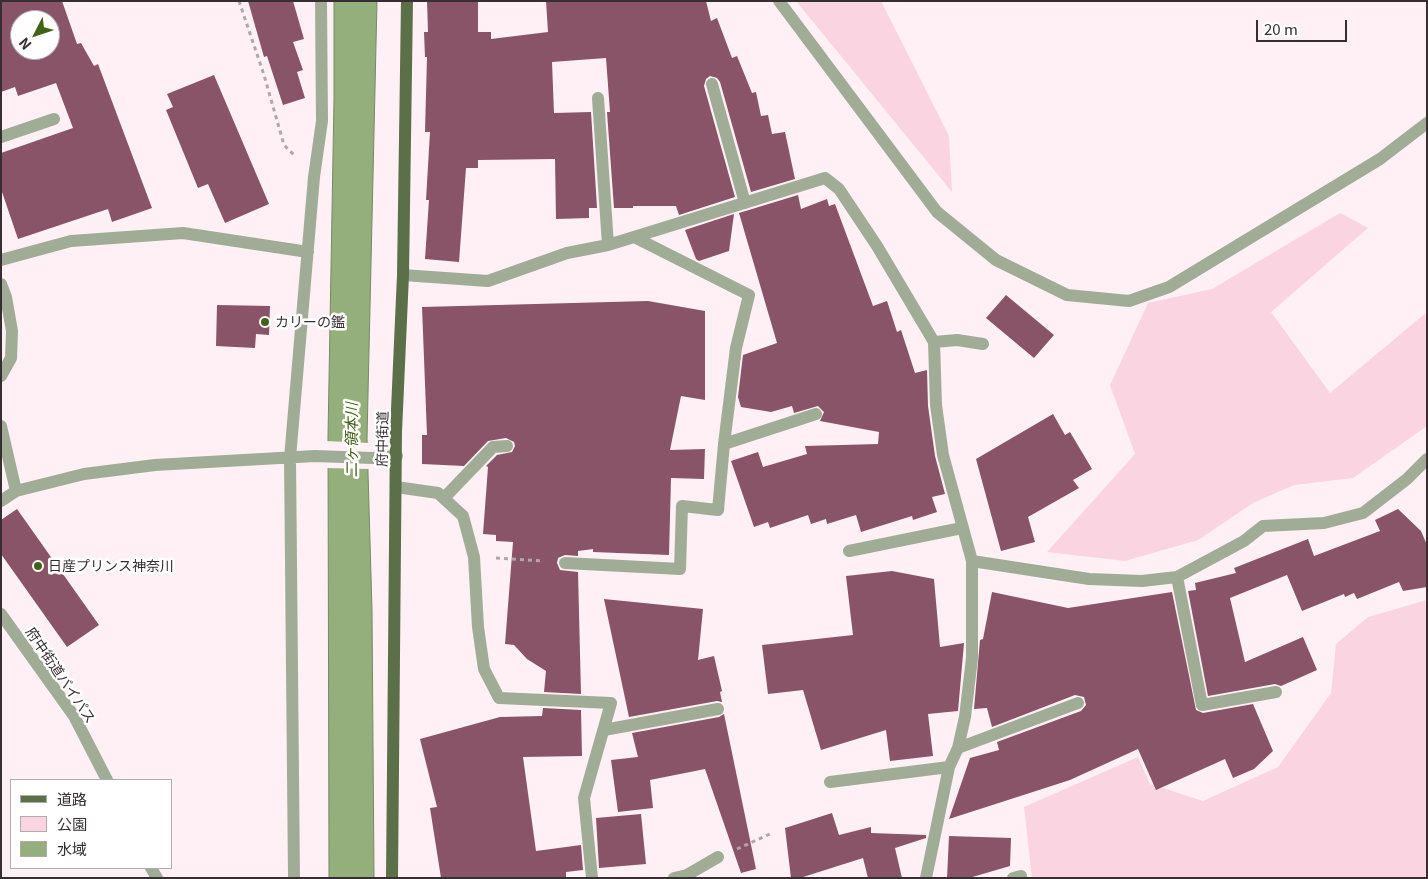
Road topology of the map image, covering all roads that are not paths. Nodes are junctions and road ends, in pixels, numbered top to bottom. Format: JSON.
{"nodes":[{"id":1,"x":321,"y":1,"type":"edge"},
{"id":2,"x":407,"y":1,"type":"edge"},
{"id":3,"x":778,"y":1,"type":"edge"},
{"id":4,"x":712,"y":84,"type":"dead end"},
{"id":5,"x":598,"y":98,"type":"dead end"},
{"id":6,"x":54,"y":119,"type":"dead end"},
{"id":7,"x":1427,"y":123,"type":"edge"},
{"id":8,"x":1,"y":137,"type":"edge"},
{"id":9,"x":745,"y":203,"type":"junction"},
{"id":10,"x":634,"y":237,"type":"junction"},
{"id":11,"x":608,"y":245,"type":"junction"},
{"id":12,"x":308,"y":252,"type":"junction"},
{"id":13,"x":1,"y":260,"type":"edge"},
{"id":14,"x":402,"y":275,"type":"junction"},
{"id":15,"x":1,"y":284,"type":"edge"},
{"id":16,"x":934,"y":342,"type":"junction"},
{"id":17,"x":983,"y":344,"type":"dead end"},
{"id":18,"x":1,"y":376,"type":"edge"},
{"id":19,"x":816,"y":414,"type":"dead end"},
{"id":20,"x":1,"y":426,"type":"edge"},
{"id":21,"x":724,"y":444,"type":"junction"},
{"id":22,"x":507,"y":446,"type":"dead end"},
{"id":23,"x":397,"y":456,"type":"junction"},
{"id":24,"x":290,"y":458,"type":"junction"},
{"id":25,"x":1427,"y":459,"type":"edge"},
{"id":26,"x":396,"y":488,"type":"junction"},
{"id":27,"x":16,"y":491,"type":"junction"},
{"id":28,"x":444,"y":498,"type":"junction"},
{"id":29,"x":1,"y":500,"type":"edge"},
{"id":30,"x":962,"y":528,"type":"junction"},
{"id":31,"x":849,"y":551,"type":"dead end"},
{"id":32,"x":972,"y":561,"type":"junction"},
{"id":33,"x":565,"y":562,"type":"road end"},
{"id":34,"x":1177,"y":577,"type":"junction"},
{"id":35,"x":1,"y":614,"type":"edge"},
{"id":36,"x":1276,"y":692,"type":"dead end"},
{"id":37,"x":1078,"y":703,"type":"dead end"},
{"id":38,"x":718,"y":709,"type":"dead end"},
{"id":39,"x":604,"y":730,"type":"junction"},
{"id":40,"x":958,"y":748,"type":"junction"},
{"id":41,"x":950,"y":768,"type":"junction"},
{"id":42,"x":106,"y":779,"type":"edge"},
{"id":43,"x":830,"y":782,"type":"dead end"},
{"id":44,"x":718,"y":857,"type":"road end"},
{"id":45,"x":294,"y":878,"type":"edge"},
{"id":46,"x":392,"y":878,"type":"edge"},
{"id":47,"x":592,"y":878,"type":"edge"},
{"id":48,"x":674,"y":878,"type":"edge"},
{"id":49,"x":926,"y":878,"type":"edge"}],
"edges":[{"from":1,"to":12,"type":"street"},
{"from":2,"to":14,"type":"main road","name":"府中街道"},
{"from":3,"to":7,"type":"street"},
{"from":4,"to":9,"type":"street"},
{"from":5,"to":11,"type":"street"},
{"from":6,"to":8,"type":"street"},
{"from":9,"to":10,"type":"street"},
{"from":9,"to":16,"type":"street"},
{"from":10,"to":11,"type":"street"},
{"from":10,"to":21,"type":"street"},
{"from":11,"to":14,"type":"street"},
{"from":12,"to":13,"type":"street"},
{"from":12,"to":24,"type":"street"},
{"from":14,"to":23,"type":"main road","name":"府中街道"},
{"from":15,"to":18,"type":"street"},
{"from":16,"to":17,"type":"street"},
{"from":16,"to":30,"type":"street"},
{"from":19,"to":21,"type":"street"},
{"from":20,"to":27,"type":"street"},
{"from":21,"to":33,"type":"street"},
{"from":22,"to":28,"type":"street"},
{"from":23,"to":24,"type":"street"},
{"from":23,"to":26,"type":"main road","name":"府中街道"},
{"from":24,"to":27,"type":"street"},
{"from":24,"to":45,"type":"street"},
{"from":25,"to":34,"type":"street"},
{"from":26,"to":28,"type":"street"},
{"from":26,"to":46,"type":"main road","name":"府中街道"},
{"from":27,"to":29,"type":"street"},
{"from":28,"to":39,"type":"street"},
{"from":30,"to":31,"type":"street"},
{"from":30,"to":32,"type":"street"},
{"from":32,"to":34,"type":"street"},
{"from":32,"to":40,"type":"street"},
{"from":34,"to":36,"type":"street"},
{"from":35,"to":42,"type":"street","name":"府中街道バイパス"},
{"from":37,"to":40,"type":"street"},
{"from":38,"to":39,"type":"street"},
{"from":39,"to":47,"type":"street"},
{"from":40,"to":41,"type":"street"},
{"from":41,"to":43,"type":"street"},
{"from":41,"to":49,"type":"street"},
{"from":44,"to":48,"type":"street"}]}
